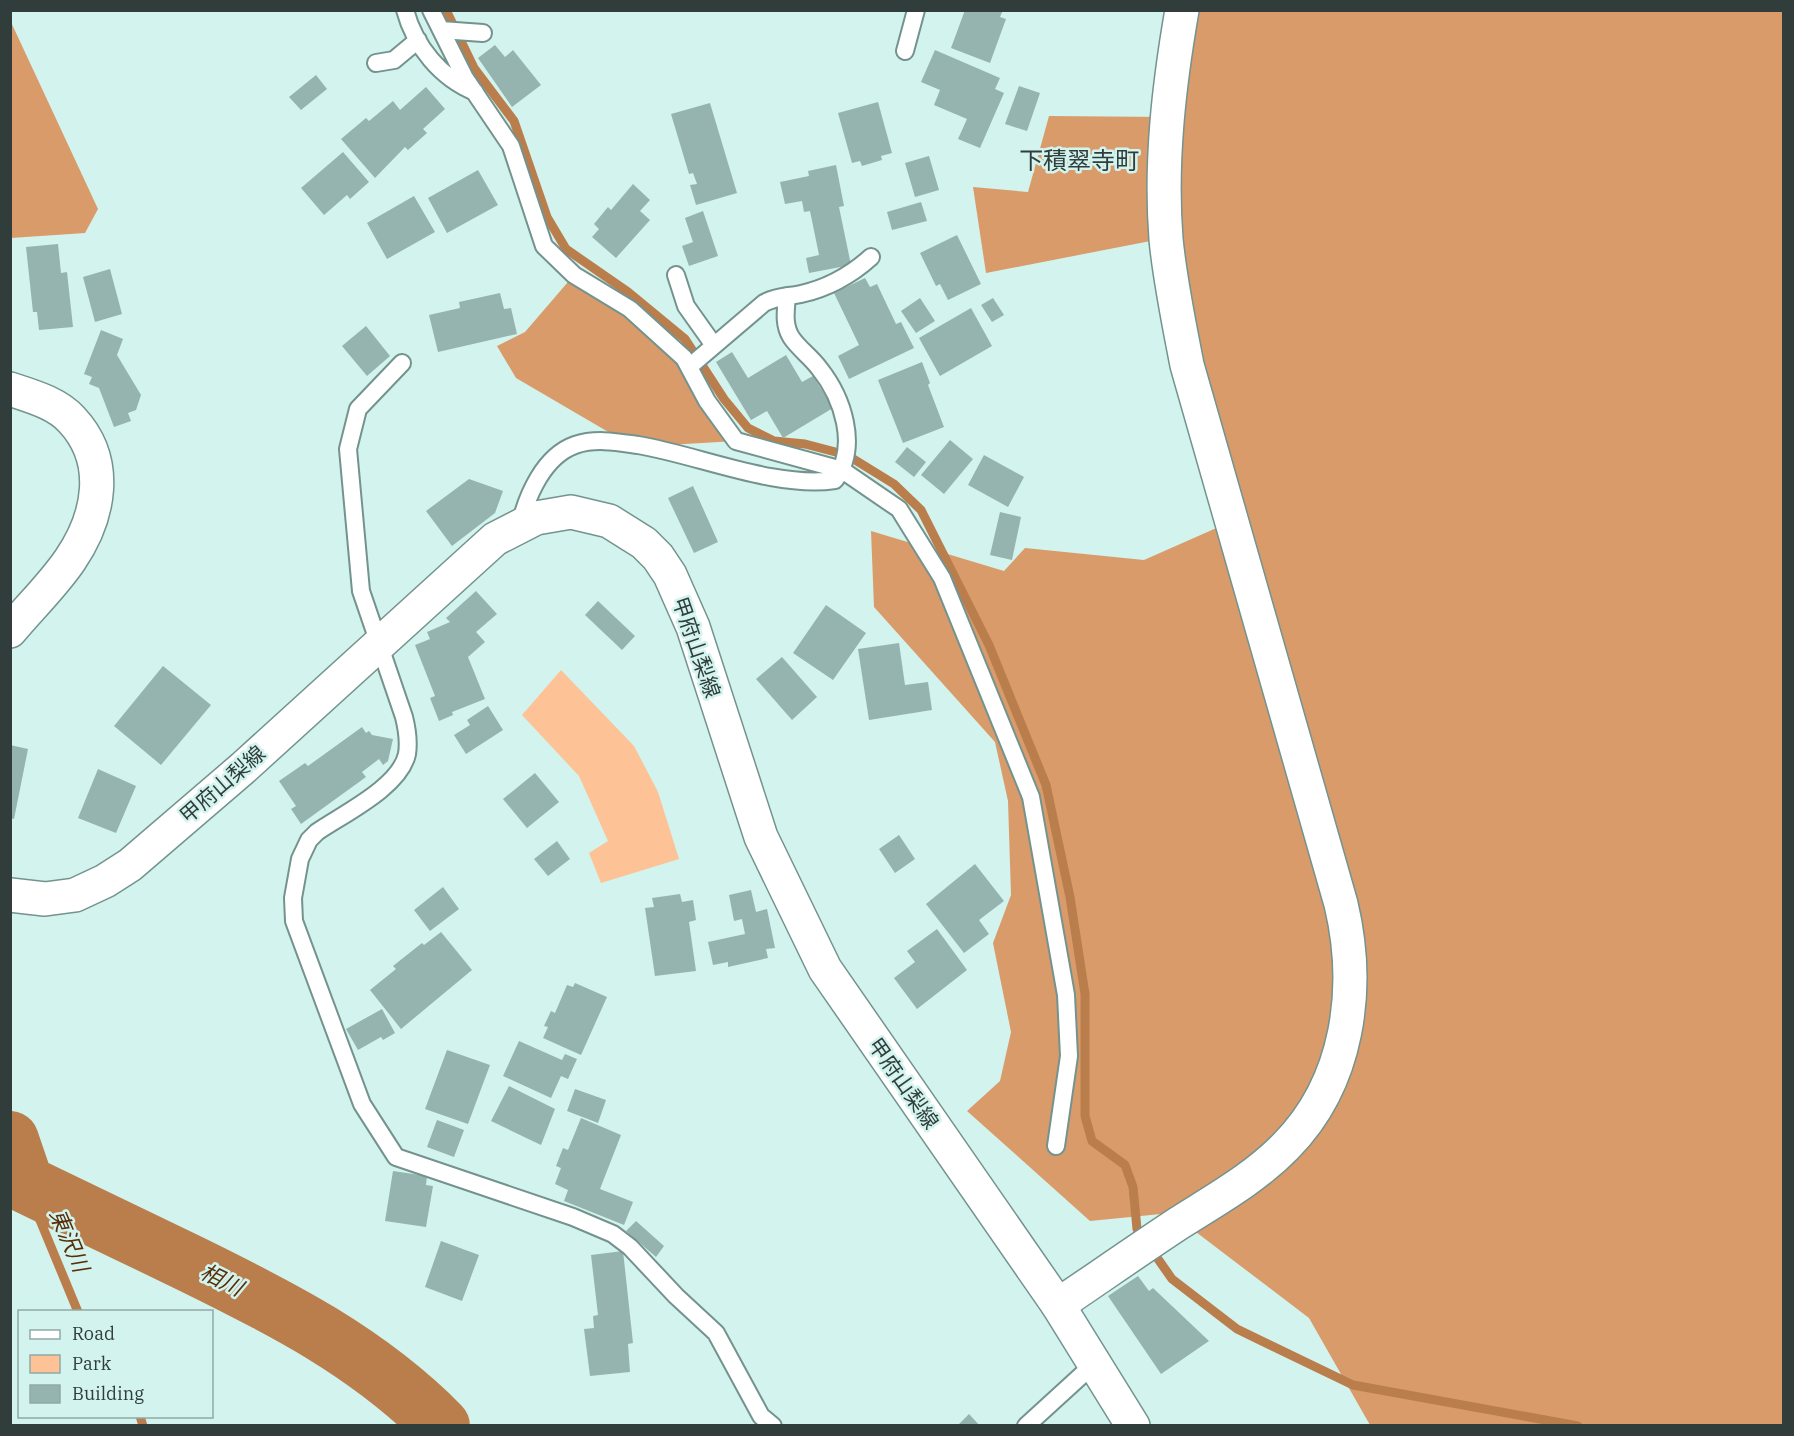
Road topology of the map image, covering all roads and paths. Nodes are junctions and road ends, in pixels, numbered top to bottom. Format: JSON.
{"nodes":[{"id":1,"x":405,"y":10,"type":"edge"},
{"id":2,"x":431,"y":10,"type":"edge"},
{"id":3,"x":916,"y":10,"type":"edge"},
{"id":4,"x":1182,"y":10,"type":"edge"},
{"id":5,"x":444,"y":30,"type":"junction"},
{"id":6,"x":475,"y":33,"type":"dead end"},
{"id":7,"x":418,"y":40,"type":"junction"},
{"id":8,"x":904,"y":51,"type":"dead end"},
{"id":9,"x":375,"y":63,"type":"dead end"},
{"id":10,"x":475,"y":92,"type":"junction"},
{"id":11,"x":871,"y":256,"type":"dead end"},
{"id":12,"x":676,"y":275,"type":"dead end"},
{"id":13,"x":787,"y":296,"type":"junction"},
{"id":14,"x":710,"y":347,"type":"junction"},
{"id":15,"x":402,"y":363,"type":"dead end"},
{"id":16,"x":691,"y":365,"type":"junction"},
{"id":17,"x":20,"y":392,"type":"edge"},
{"id":18,"x":843,"y":468,"type":"junction"},
{"id":19,"x":520,"y":525,"type":"junction"},
{"id":20,"x":10,"y":631,"type":"edge"},
{"id":21,"x":380,"y":643,"type":"junction"},
{"id":22,"x":10,"y":895,"type":"edge"},
{"id":23,"x":1056,"y":1146,"type":"dead end"},
{"id":24,"x":1058,"y":1305,"type":"junction"},
{"id":25,"x":1095,"y":1363,"type":"junction"},
{"id":26,"x":773,"y":1425,"type":"edge"},
{"id":27,"x":1026,"y":1425,"type":"edge"},
{"id":28,"x":1133,"y":1425,"type":"edge"}],
"edges":[{"from":1,"to":7,"type":"lane"},
{"from":2,"to":5,"type":"lane"},
{"from":3,"to":8,"type":"lane"},
{"from":4,"to":24,"type":"main road"},
{"from":5,"to":6,"type":"lane"},
{"from":5,"to":10,"type":"lane"},
{"from":7,"to":9,"type":"lane"},
{"from":7,"to":10,"type":"lane"},
{"from":10,"to":16,"type":"lane"},
{"from":11,"to":13,"type":"lane"},
{"from":12,"to":14,"type":"lane"},
{"from":13,"to":14,"type":"lane"},
{"from":13,"to":18,"type":"lane"},
{"from":14,"to":16,"type":"lane"},
{"from":15,"to":21,"type":"lane"},
{"from":16,"to":18,"type":"lane"},
{"from":17,"to":20,"type":"main road"},
{"from":18,"to":19,"type":"lane"},
{"from":18,"to":23,"type":"lane"},
{"from":19,"to":21,"type":"main road","name":"甲府山梨線"},
{"from":19,"to":24,"type":"main road","name":"甲府山梨線"},
{"from":21,"to":22,"type":"main road","name":"甲府山梨線"},
{"from":21,"to":26,"type":"lane"},
{"from":24,"to":25,"type":"main road","name":"甲府山梨線"},
{"from":25,"to":27,"type":"lane"},
{"from":25,"to":28,"type":"main road","name":"甲府山梨線"}]}
